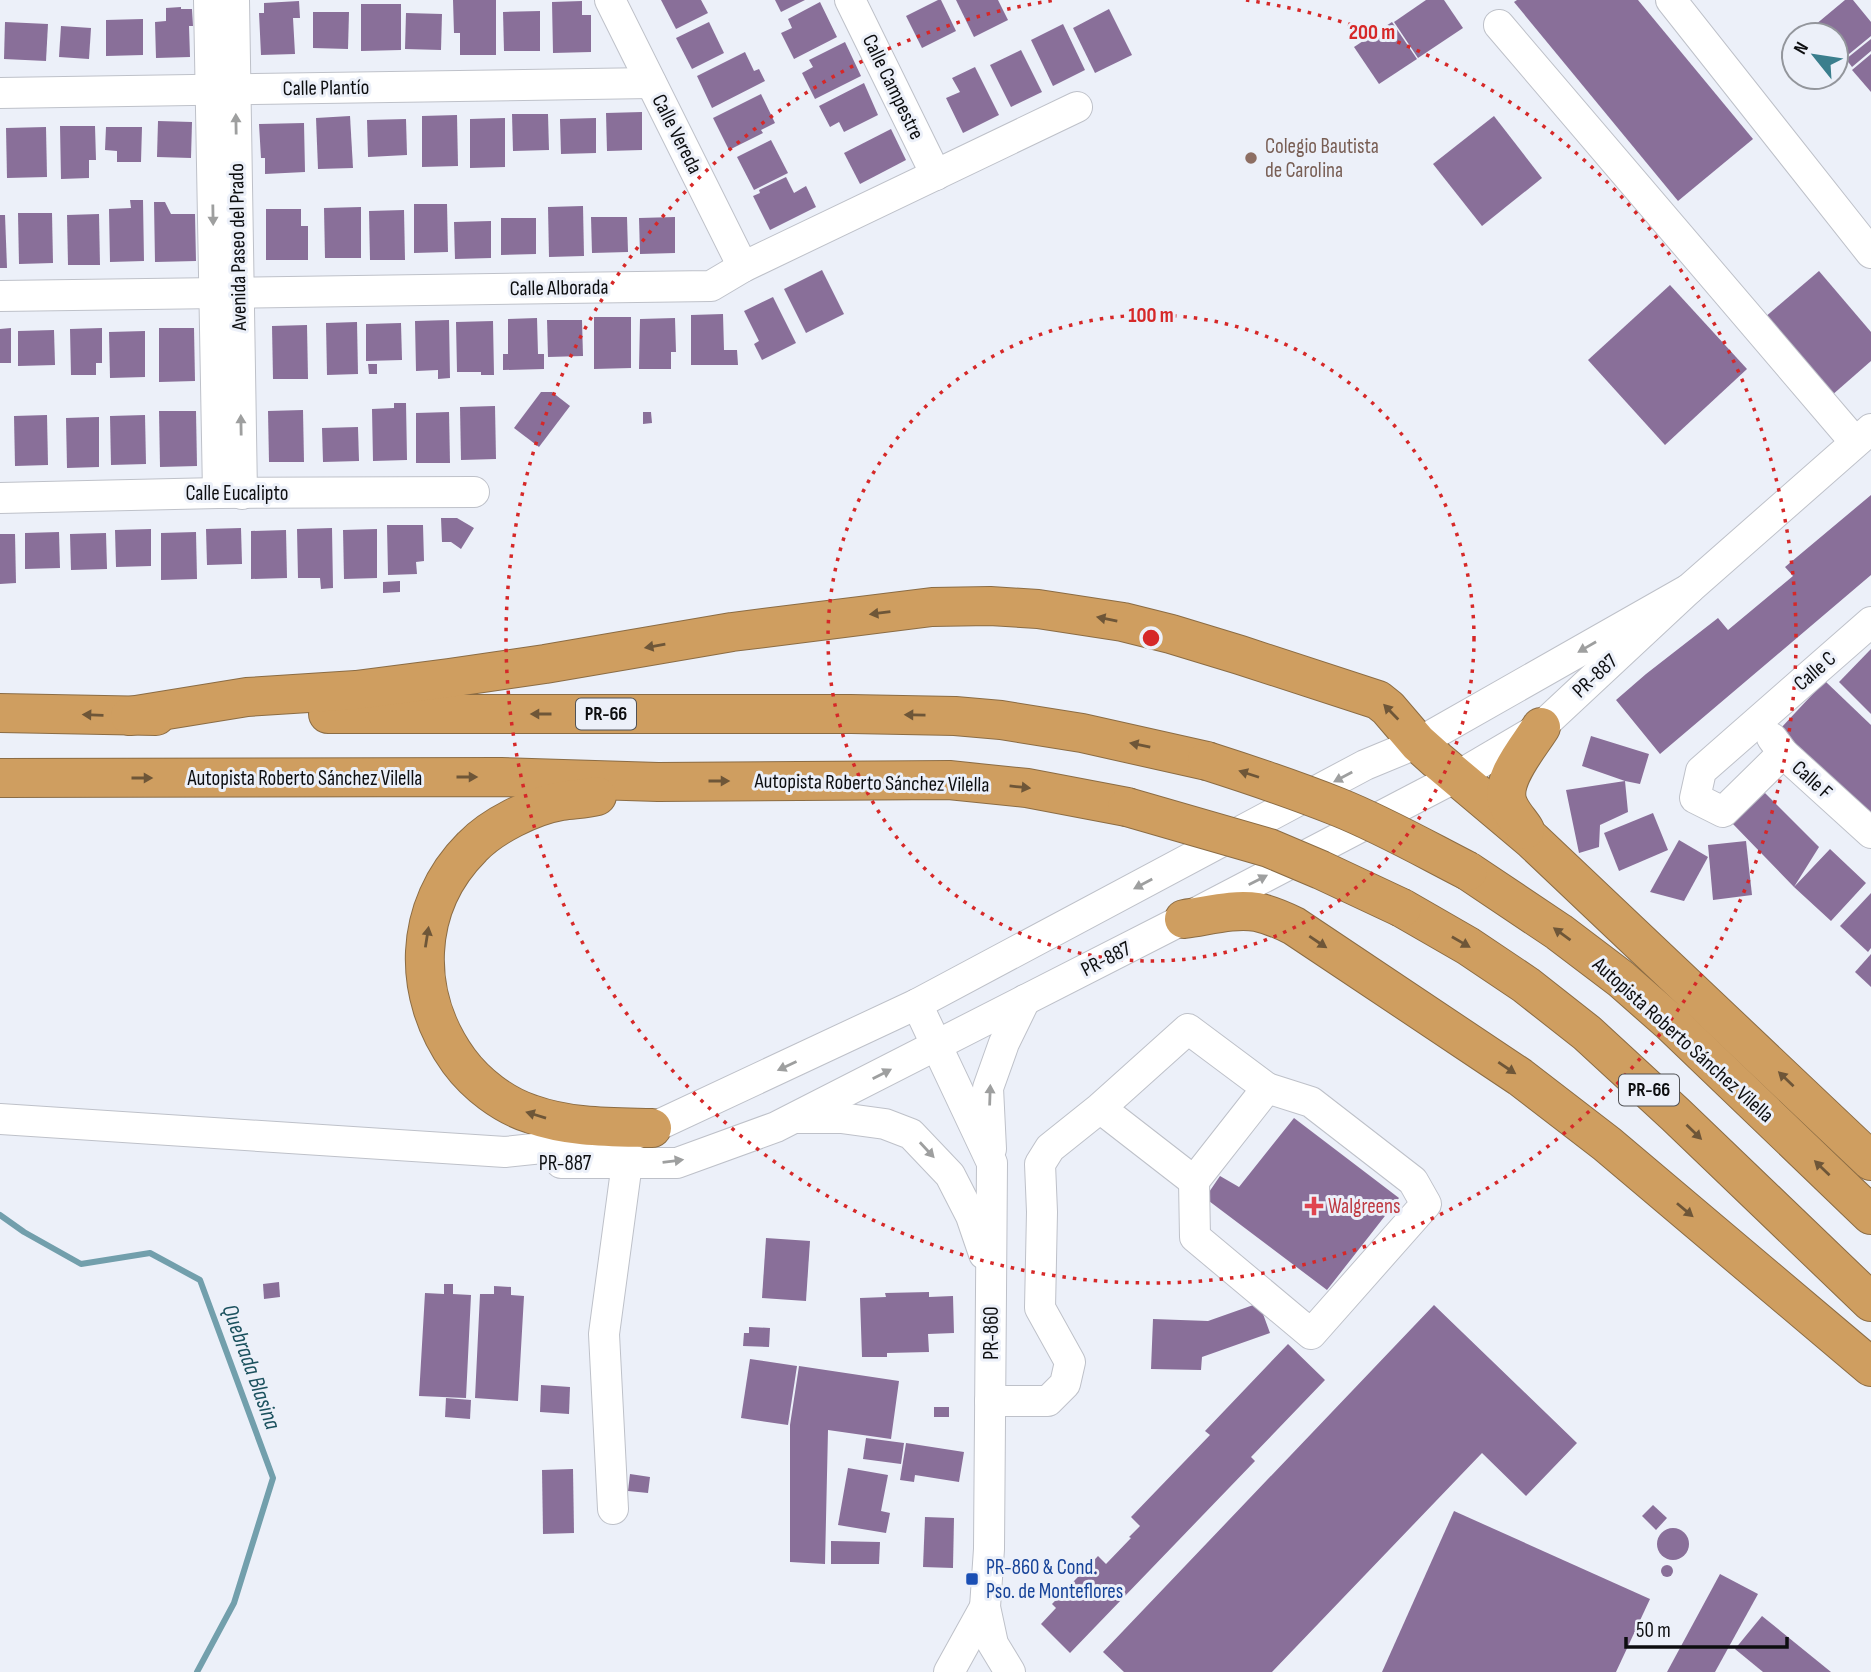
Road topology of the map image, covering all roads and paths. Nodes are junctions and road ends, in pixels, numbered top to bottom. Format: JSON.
{"nodes":[{"id":1,"x":209,"y":0,"type":"edge"},
{"id":2,"x":233,"y":0,"type":"edge"},
{"id":3,"x":610,"y":0,"type":"edge"},
{"id":4,"x":850,"y":0,"type":"edge"},
{"id":5,"x":1671,"y":0,"type":"edge"},
{"id":6,"x":1499,"y":25,"type":"dead end"},
{"id":7,"x":652,"y":83,"type":"junction"},
{"id":8,"x":223,"y":89,"type":"junction"},
{"id":9,"x":0,"y":93,"type":"edge"},
{"id":10,"x":1077,"y":107,"type":"dead end"},
{"id":11,"x":936,"y":175,"type":"junction"},
{"id":12,"x":1871,"y":253,"type":"edge"},
{"id":13,"x":743,"y":267,"type":"junction"},
{"id":14,"x":226,"y":293,"type":"junction"},
{"id":15,"x":0,"y":296,"type":"edge"},
{"id":16,"x":1863,"y":435,"type":"edge"},
{"id":17,"x":474,"y":492,"type":"dead end"},
{"id":18,"x":230,"y":493,"type":"junction"},
{"id":19,"x":0,"y":498,"type":"edge"},
{"id":20,"x":1689,"y":589,"type":"junction"},
{"id":21,"x":1871,"y":622,"type":"edge"},
{"id":22,"x":0,"y":713,"type":"edge"},
{"id":23,"x":130,"y":716,"type":"junction"},
{"id":24,"x":1759,"y":720,"type":"junction"},
{"id":25,"x":1541,"y":727,"type":"junction"},
{"id":26,"x":1418,"y":743,"type":"junction"},
{"id":27,"x":1783,"y":753,"type":"junction"},
{"id":28,"x":1456,"y":777,"type":"junction"},
{"id":29,"x":0,"y":778,"type":"edge"},
{"id":30,"x":659,"y":782,"type":"junction"},
{"id":31,"x":1871,"y":833,"type":"edge"},
{"id":32,"x":1532,"y":840,"type":"junction"},
{"id":33,"x":1184,"y":919,"type":"junction"},
{"id":34,"x":1025,"y":1000,"type":"junction"},
{"id":35,"x":917,"y":1004,"type":"junction"},
{"id":36,"x":937,"y":1046,"type":"junction"},
{"id":37,"x":1267,"y":1088,"type":"junction"},
{"id":38,"x":1100,"y":1108,"type":"junction"},
{"id":39,"x":794,"y":1118,"type":"junction"},
{"id":40,"x":0,"y":1119,"type":"edge"},
{"id":41,"x":652,"y":1128,"type":"junction"},
{"id":42,"x":459,"y":1150,"type":"junction"},
{"id":43,"x":1871,"y":1161,"type":"edge"},
{"id":44,"x":627,"y":1163,"type":"junction"},
{"id":45,"x":992,"y":1163,"type":"junction"},
{"id":46,"x":1194,"y":1181,"type":"junction"},
{"id":47,"x":1871,"y":1215,"type":"edge"},
{"id":48,"x":991,"y":1279,"type":"junction"},
{"id":49,"x":1871,"y":1302,"type":"edge"},
{"id":50,"x":1871,"y":1367,"type":"edge"},
{"id":51,"x":990,"y":1401,"type":"junction"},
{"id":52,"x":613,"y":1509,"type":"dead end"},
{"id":53,"x":985,"y":1607,"type":"junction"},
{"id":54,"x":949,"y":1672,"type":"edge"},
{"id":55,"x":1010,"y":1672,"type":"edge"}],
"edges":[{"from":1,"to":8,"type":"street","name":"Avenida Paseo del Prado"},
{"from":2,"to":8,"type":"street","name":"Avenida Paseo del Prado"},
{"from":3,"to":7,"type":"street","name":"Calle Vereda"},
{"from":4,"to":11,"type":"street","name":"Calle Campestre"},
{"from":5,"to":12,"type":"street"},
{"from":6,"to":16,"type":"street"},
{"from":7,"to":8,"type":"street","name":"Calle Plantío"},
{"from":7,"to":13,"type":"street","name":"Calle Vereda"},
{"from":8,"to":9,"type":"street","name":"Calle Plantío"},
{"from":8,"to":14,"type":"street","name":"Avenida Paseo del Prado"},
{"from":10,"to":11,"type":"street","name":"Calle Alborada"},
{"from":11,"to":13,"type":"street","name":"Calle Alborada"},
{"from":13,"to":14,"type":"street","name":"Calle Alborada"},
{"from":14,"to":15,"type":"street","name":"Calle Alborada"},
{"from":14,"to":18,"type":"street","name":"Avenida Paseo del Prado"},
{"from":16,"to":20,"type":"street","name":"PR-887"},
{"from":17,"to":18,"type":"street","name":"Calle Eucalipto"},
{"from":18,"to":19,"type":"street","name":"Calle Eucalipto"},
{"from":20,"to":25,"type":"street","name":"PR-887"},
{"from":20,"to":26,"type":"street","name":"PR-887","one_way":true},
{"from":21,"to":24,"type":"street","name":"Calle C"},
{"from":23,"to":22,"type":"highway","name":"Autopista Roberto Sánchez Vilella","number":"PR-66","one_way":true},
{"from":26,"to":23,"type":"highway","one_way":true},
{"from":47,"to":23,"type":"highway","name":"Autopista Roberto Sánchez Vilella","number":"PR-66","one_way":true,"bridge":true},
{"from":24,"to":27,"type":"street","name":"Calle F"},
{"from":24,"to":27,"type":"street","name":"Calle C"},
{"from":25,"to":28,"type":"street","name":"PR-887"},
{"from":25,"to":32,"type":"highway"},
{"from":26,"to":28,"type":"highway"},
{"from":26,"to":35,"type":"street","name":"PR-887","one_way":true},
{"from":27,"to":31,"type":"street","name":"Calle F"},
{"from":28,"to":32,"type":"highway"},
{"from":33,"to":28,"type":"street","name":"PR-887","one_way":true},
{"from":29,"to":30,"type":"highway","name":"Autopista Roberto Sánchez Vilella","number":"PR-66","one_way":true},
{"from":41,"to":30,"type":"highway","one_way":true},
{"from":30,"to":49,"type":"highway","name":"Autopista Roberto Sánchez Vilella","number":"PR-66","one_way":true,"bridge":true},
{"from":43,"to":32,"type":"highway","one_way":true},
{"from":33,"to":34,"type":"street","name":"PR-887"},
{"from":33,"to":50,"type":"highway","one_way":true},
{"from":34,"to":36,"type":"street","name":"PR-887"},
{"from":45,"to":34,"type":"street","one_way":true},
{"from":35,"to":36,"type":"street","name":"PR-860","number":"PR-860"},
{"from":35,"to":41,"type":"street","name":"PR-887","one_way":true},
{"from":39,"to":36,"type":"street","name":"PR-887","one_way":true},
{"from":36,"to":45,"type":"street","name":"PR-860","number":"PR-860"},
{"from":37,"to":38,"type":"street"},
{"from":37,"to":46,"type":"street"},
{"from":37,"to":46,"type":"street"},
{"from":38,"to":46,"type":"street"},
{"from":38,"to":51,"type":"street"},
{"from":44,"to":39,"type":"street","name":"PR-887","one_way":true},
{"from":39,"to":48,"type":"street","one_way":true},
{"from":40,"to":42,"type":"street","name":"PR-887"},
{"from":41,"to":42,"type":"street","name":"PR-887"},
{"from":42,"to":44,"type":"street","name":"PR-887"},
{"from":44,"to":52,"type":"street"},
{"from":45,"to":48,"type":"street","name":"PR-860","number":"PR-860"},
{"from":48,"to":51,"type":"street","name":"PR-860","number":"PR-860"},
{"from":51,"to":53,"type":"street","name":"PR-860","number":"PR-860"},
{"from":53,"to":54,"type":"street"},
{"from":53,"to":55,"type":"street","name":"PR-860","number":"PR-860"}]}
